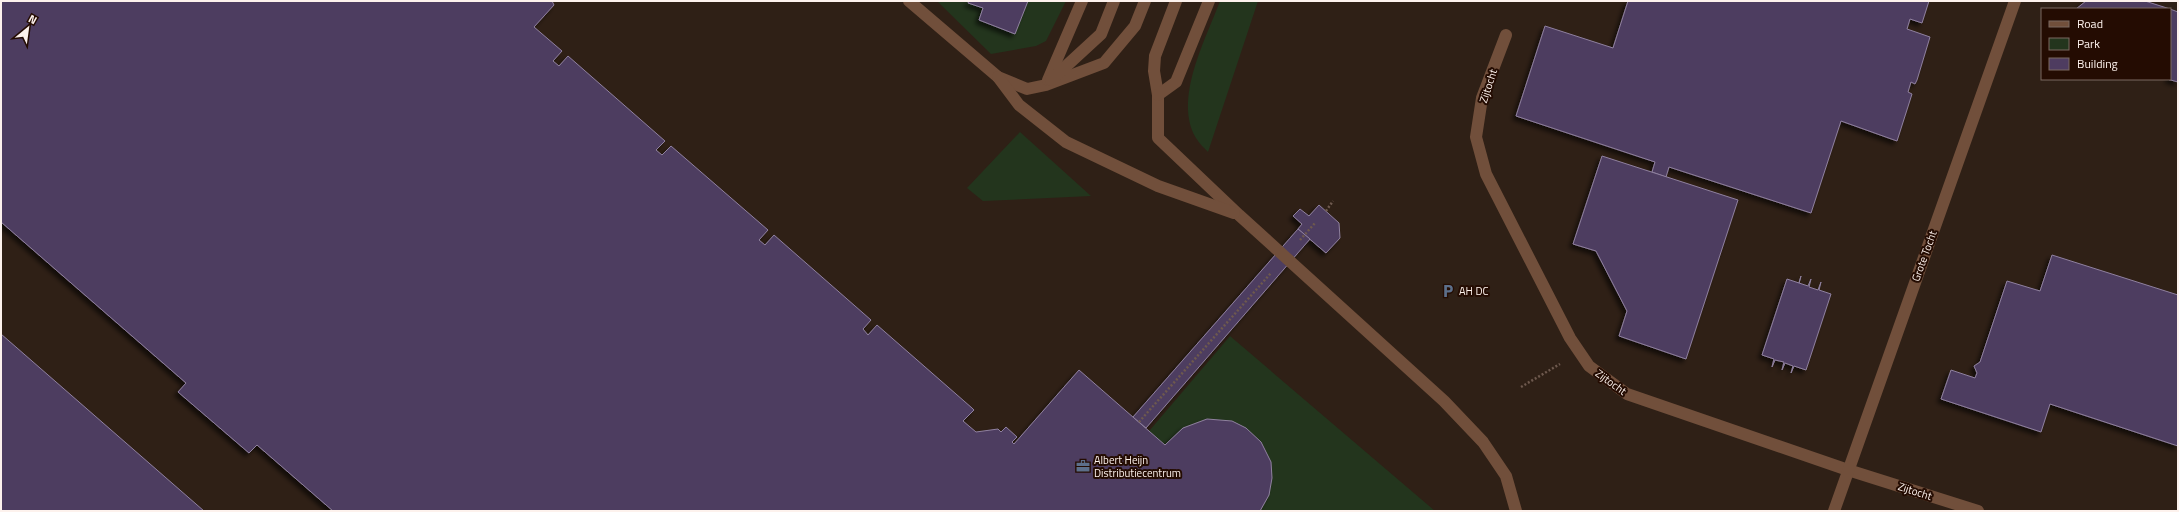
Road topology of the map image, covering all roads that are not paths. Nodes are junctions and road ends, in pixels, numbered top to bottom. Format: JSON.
{"nodes":[{"id":1,"x":909,"y":1,"type":"edge"},
{"id":2,"x":1082,"y":1,"type":"edge"},
{"id":3,"x":1114,"y":1,"type":"edge"},
{"id":4,"x":1144,"y":1,"type":"edge"},
{"id":5,"x":1176,"y":1,"type":"edge"},
{"id":6,"x":1209,"y":1,"type":"edge"},
{"id":7,"x":2014,"y":1,"type":"edge"},
{"id":8,"x":1506,"y":35,"type":"dead end"},
{"id":9,"x":998,"y":77,"type":"junction"},
{"id":10,"x":1046,"y":85,"type":"junction"},
{"id":11,"x":1158,"y":95,"type":"junction"},
{"id":12,"x":1239,"y":215,"type":"junction"},
{"id":13,"x":1848,"y":470,"type":"junction"},
{"id":14,"x":1516,"y":511,"type":"edge"},
{"id":15,"x":1834,"y":511,"type":"edge"},
{"id":16,"x":1978,"y":511,"type":"edge"}],
"edges":[{"from":1,"to":9,"type":"street"},
{"from":2,"to":10,"type":"street"},
{"from":3,"to":10,"type":"street"},
{"from":4,"to":10,"type":"street"},
{"from":5,"to":11,"type":"street"},
{"from":6,"to":11,"type":"street"},
{"from":7,"to":13,"type":"street","name":"Grote Tocht"},
{"from":8,"to":13,"type":"street","name":"Zijtocht"},
{"from":9,"to":10,"type":"street"},
{"from":9,"to":12,"type":"street"},
{"from":11,"to":12,"type":"street"},
{"from":12,"to":14,"type":"street"},
{"from":13,"to":15,"type":"street","name":"Grote Tocht"},
{"from":13,"to":16,"type":"street","name":"Zijtocht"}]}
